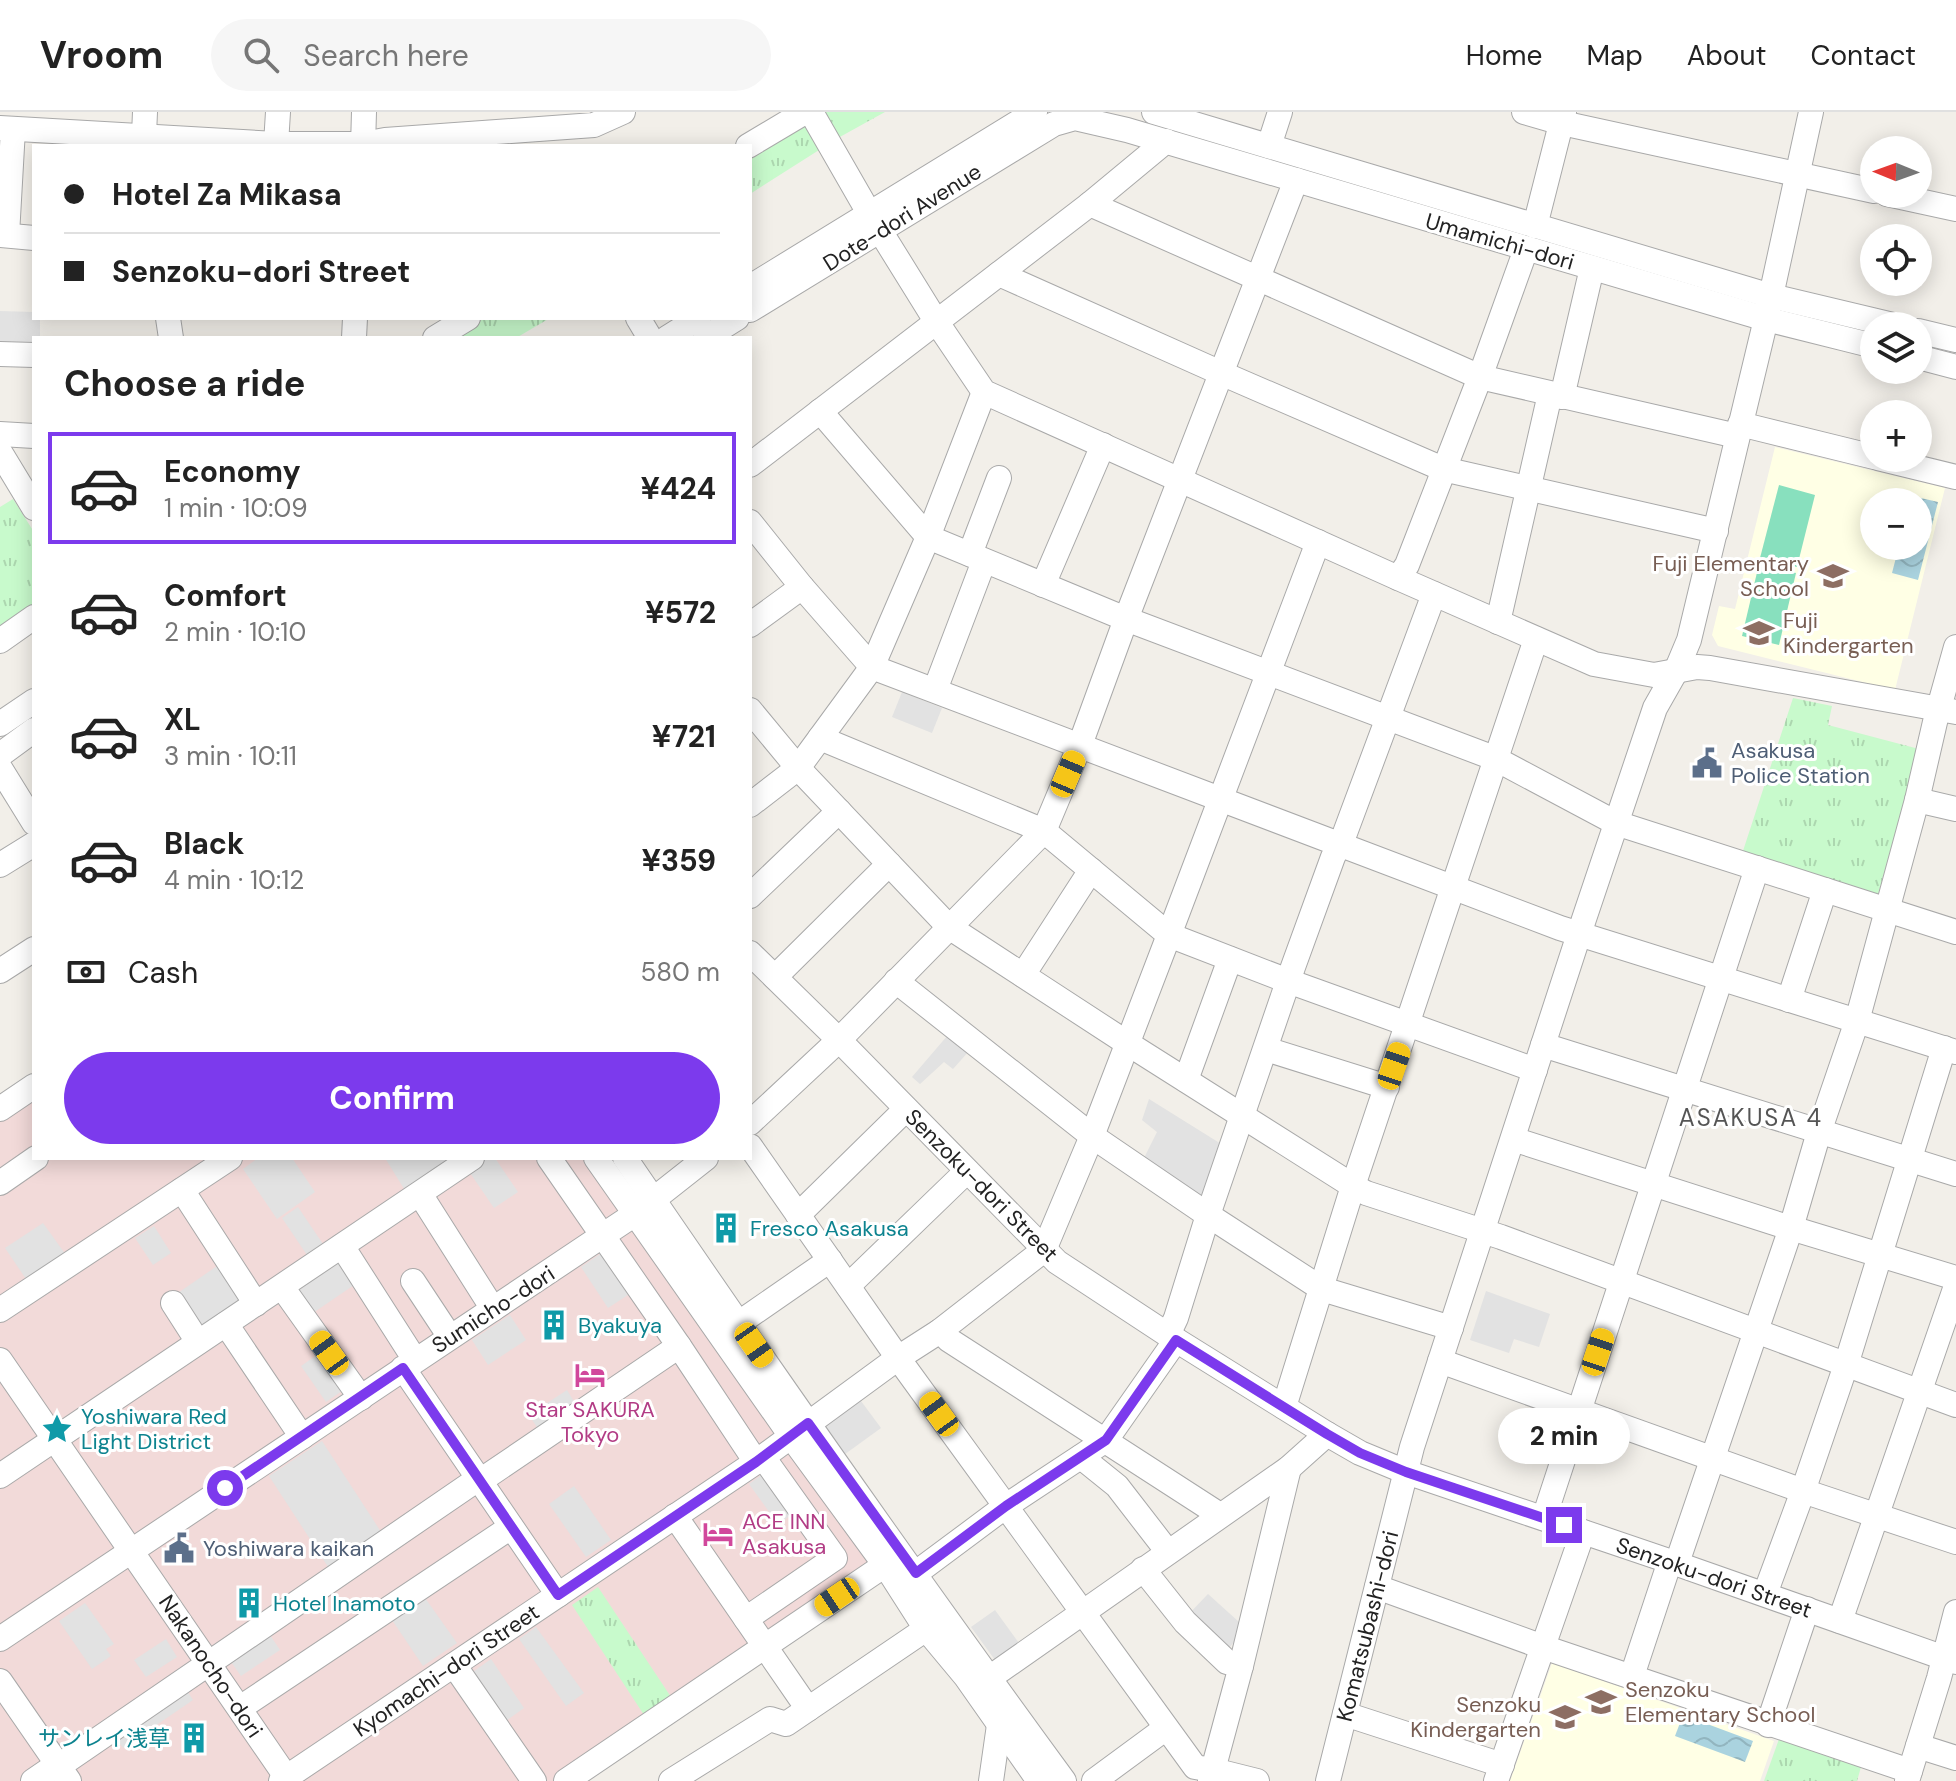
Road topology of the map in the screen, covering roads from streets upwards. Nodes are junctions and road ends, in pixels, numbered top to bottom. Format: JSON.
{"nodes":[{"id":1,"x":278,"y":112,"type":"edge"},
{"id":2,"x":364,"y":112,"type":"edge"},
{"id":3,"x":623,"y":112,"type":"edge"},
{"id":4,"x":808,"y":112,"type":"edge"},
{"id":5,"x":1035,"y":112,"type":"edge"},
{"id":6,"x":1154,"y":112,"type":"edge"},
{"id":7,"x":1280,"y":112,"type":"edge"},
{"id":8,"x":1524,"y":112,"type":"edge"},
{"id":9,"x":1811,"y":112,"type":"edge"},
{"id":10,"x":1066,"y":116,"type":"edge"},
{"id":11,"x":1563,"y":118,"type":"edge"},
{"id":12,"x":518,"y":121,"type":"edge"},
{"id":13,"x":1123,"y":121,"type":"edge"},
{"id":14,"x":451,"y":124,"type":"edge"},
{"id":15,"x":6,"y":128,"type":"edge"},
{"id":16,"x":594,"y":128,"type":"edge"},
{"id":17,"x":145,"y":131,"type":"edge"},
{"id":18,"x":1166,"y":141,"type":"junction"},
{"id":19,"x":276,"y":144,"type":"joint"},
{"id":20,"x":363,"y":144,"type":"edge"},
{"id":21,"x":367,"y":144,"type":"edge"},
{"id":22,"x":752,"y":144,"type":"edge"},
{"id":23,"x":1269,"y":146,"type":"junction"},
{"id":24,"x":1797,"y":175,"type":"junction"},
{"id":25,"x":1296,"y":180,"type":"junction"},
{"id":26,"x":1860,"y":188,"type":"edge"},
{"id":27,"x":1090,"y":204,"type":"junction"},
{"id":28,"x":1932,"y":204,"type":"edge"},
{"id":29,"x":1956,"y":209,"type":"edge"},
{"id":30,"x":874,"y":222,"type":"junction"},
{"id":31,"x":4,"y":235,"type":"edge"},
{"id":32,"x":1531,"y":237,"type":"junction"},
{"id":33,"x":32,"y":238,"type":"edge"},
{"id":34,"x":1592,"y":268,"type":"junction"},
{"id":35,"x":999,"y":274,"type":"junction"},
{"id":36,"x":1258,"y":279,"type":"junction"},
{"id":37,"x":752,"y":286,"type":"edge"},
{"id":38,"x":1768,"y":308,"type":"junction"},
{"id":39,"x":752,"y":309,"type":"edge"},
{"id":40,"x":465,"y":320,"type":"edge"},
{"id":41,"x":696,"y":320,"type":"edge"},
{"id":42,"x":734,"y":320,"type":"edge"},
{"id":43,"x":936,"y":321,"type":"junction"},
{"id":44,"x":1860,"y":321,"type":"edge"},
{"id":45,"x":1932,"y":334,"type":"edge"},
{"id":46,"x":438,"y":336,"type":"edge"},
{"id":47,"x":670,"y":336,"type":"edge"},
{"id":48,"x":708,"y":336,"type":"edge"},
{"id":49,"x":1956,"y":340,"type":"edge"},
{"id":50,"x":1860,"y":341,"type":"edge"},
{"id":51,"x":0,"y":354,"type":"edge"},
{"id":52,"x":32,"y":355,"type":"edge"},
{"id":53,"x":1932,"y":361,"type":"edge"},
{"id":54,"x":1956,"y":367,"type":"edge"},
{"id":55,"x":1221,"y":373,"type":"junction"},
{"id":56,"x":1480,"y":377,"type":"junction"},
{"id":57,"x":984,"y":392,"type":"junction"},
{"id":58,"x":1556,"y":395,"type":"junction"},
{"id":59,"x":820,"y":411,"type":"junction"},
{"id":60,"x":1738,"y":430,"type":"junction"},
{"id":61,"x":0,"y":434,"type":"edge"},
{"id":62,"x":32,"y":436,"type":"edge"},
{"id":63,"x":1103,"y":445,"type":"junction"},
{"id":64,"x":0,"y":452,"type":"edge"},
{"id":65,"x":1860,"y":455,"type":"edge"},
{"id":66,"x":752,"y":463,"type":"edge"},
{"id":67,"x":1443,"y":469,"type":"junction"},
{"id":68,"x":1932,"y":471,"type":"edge"},
{"id":69,"x":1956,"y":477,"type":"edge"},
{"id":70,"x":999,"y":478,"type":"dead end"},
{"id":71,"x":1181,"y":480,"type":"junction"},
{"id":72,"x":1529,"y":488,"type":"junction"},
{"id":73,"x":32,"y":505,"type":"edge"},
{"id":74,"x":752,"y":524,"type":"edge"},
{"id":75,"x":1716,"y":531,"type":"junction"},
{"id":76,"x":928,"y":537,"type":"junction"},
{"id":77,"x":1318,"y":542,"type":"junction"},
{"id":78,"x":977,"y":558,"type":"junction"},
{"id":79,"x":1398,"y":578,"type":"junction"},
{"id":80,"x":1043,"y":585,"type":"junction"},
{"id":81,"x":802,"y":587,"type":"junction"},
{"id":82,"x":1434,"y":594,"type":"junction"},
{"id":83,"x":32,"y":618,"type":"edge"},
{"id":84,"x":1126,"y":619,"type":"junction"},
{"id":85,"x":1498,"y":622,"type":"junction"},
{"id":86,"x":752,"y":624,"type":"edge"},
{"id":87,"x":1536,"y":639,"type":"junction"},
{"id":88,"x":0,"y":641,"type":"edge"},
{"id":89,"x":1956,"y":647,"type":"edge"},
{"id":90,"x":872,"y":667,"type":"junction"},
{"id":91,"x":1676,"y":671,"type":"junction"},
{"id":92,"x":1269,"y":674,"type":"junction"},
{"id":93,"x":935,"y":690,"type":"junction"},
{"id":94,"x":32,"y":702,"type":"edge"},
{"id":95,"x":1948,"y":710,"type":"edge"},
{"id":96,"x":752,"y":712,"type":"edge"},
{"id":97,"x":1388,"y":718,"type":"junction"},
{"id":98,"x":0,"y":724,"type":"edge"},
{"id":99,"x":32,"y":731,"type":"edge"},
{"id":100,"x":820,"y":738,"type":"junction"},
{"id":101,"x":1080,"y":745,"type":"junction"},
{"id":102,"x":0,"y":755,"type":"edge"},
{"id":103,"x":1494,"y":758,"type":"junction"},
{"id":104,"x":0,"y":768,"type":"edge"},
{"id":105,"x":798,"y":768,"type":"junction"},
{"id":106,"x":1221,"y":799,"type":"junction"},
{"id":107,"x":1917,"y":800,"type":"junction"},
{"id":108,"x":752,"y":803,"type":"edge"},
{"id":109,"x":1956,"y":809,"type":"edge"},
{"id":110,"x":839,"y":811,"type":"junction"},
{"id":111,"x":32,"y":820,"type":"edge"},
{"id":112,"x":1616,"y":823,"type":"junction"},
{"id":113,"x":1044,"y":831,"type":"junction"},
{"id":114,"x":1341,"y":844,"type":"junction"},
{"id":115,"x":32,"y":845,"type":"edge"},
{"id":116,"x":889,"y":864,"type":"junction"},
{"id":117,"x":0,"y":865,"type":"edge"},
{"id":118,"x":1757,"y":868,"type":"junction"},
{"id":119,"x":1091,"y":870,"type":"junction"},
{"id":120,"x":1454,"y":887,"type":"junction"},
{"id":121,"x":1825,"y":890,"type":"junction"},
{"id":122,"x":752,"y":894,"type":"edge"},
{"id":123,"x":1887,"y":911,"type":"junction"},
{"id":124,"x":949,"y":927,"type":"junction"},
{"id":125,"x":1956,"y":932,"type":"edge"},
{"id":126,"x":1579,"y":934,"type":"junction"},
{"id":127,"x":1169,"y":935,"type":"junction"},
{"id":128,"x":32,"y":950,"type":"edge"},
{"id":129,"x":752,"y":955,"type":"edge"},
{"id":130,"x":1230,"y":959,"type":"junction"},
{"id":131,"x":0,"y":971,"type":"edge"},
{"id":132,"x":1023,"y":975,"type":"junction"},
{"id":133,"x":775,"y":977,"type":"junction"},
{"id":134,"x":1721,"y":979,"type":"junction"},
{"id":135,"x":896,"y":981,"type":"junction"},
{"id":136,"x":1288,"y":981,"type":"junction"},
{"id":137,"x":1789,"y":1000,"type":"junction"},
{"id":138,"x":1857,"y":1021,"type":"junction"},
{"id":139,"x":1408,"y":1025,"type":"junction"},
{"id":140,"x":839,"y":1040,"type":"junction"},
{"id":141,"x":1127,"y":1043,"type":"junction"},
{"id":142,"x":1543,"y":1045,"type":"junction"},
{"id":143,"x":1266,"y":1049,"type":"junction"},
{"id":144,"x":1950,"y":1050,"type":"edge"},
{"id":145,"x":1535,"y":1070,"type":"junction"},
{"id":146,"x":1186,"y":1080,"type":"junction"},
{"id":147,"x":32,"y":1087,"type":"edge"},
{"id":148,"x":1387,"y":1087,"type":"junction"},
{"id":149,"x":1684,"y":1091,"type":"junction"},
{"id":150,"x":0,"y":1109,"type":"edge"},
{"id":151,"x":906,"y":1109,"type":"junction"},
{"id":152,"x":1243,"y":1117,"type":"junction"},
{"id":153,"x":752,"y":1121,"type":"edge"},
{"id":154,"x":1819,"y":1132,"type":"junction"},
{"id":155,"x":1092,"y":1136,"type":"junction"},
{"id":156,"x":1513,"y":1139,"type":"junction"},
{"id":157,"x":752,"y":1149,"type":"edge"},
{"id":158,"x":33,"y":1160,"type":"edge"},
{"id":159,"x":227,"y":1160,"type":"edge"},
{"id":160,"x":469,"y":1160,"type":"edge"},
{"id":161,"x":550,"y":1160,"type":"edge"},
{"id":162,"x":598,"y":1160,"type":"edge"},
{"id":163,"x":626,"y":1160,"type":"edge"},
{"id":164,"x":703,"y":1160,"type":"edge"},
{"id":165,"x":1909,"y":1160,"type":"junction"},
{"id":166,"x":967,"y":1171,"type":"junction"},
{"id":167,"x":1956,"y":1174,"type":"edge"},
{"id":168,"x":0,"y":1183,"type":"edge"},
{"id":169,"x":1653,"y":1184,"type":"junction"},
{"id":170,"x":1353,"y":1186,"type":"junction"},
{"id":171,"x":182,"y":1190,"type":"junction"},
{"id":172,"x":420,"y":1194,"type":"junction"},
{"id":173,"x":644,"y":1206,"type":"junction"},
{"id":174,"x":798,"y":1215,"type":"junction"},
{"id":175,"x":1208,"y":1215,"type":"junction"},
{"id":176,"x":1791,"y":1228,"type":"junction"},
{"id":177,"x":1483,"y":1231,"type":"junction"},
{"id":178,"x":602,"y":1236,"type":"junction"},
{"id":179,"x":342,"y":1246,"type":"junction"},
{"id":180,"x":1044,"y":1250,"type":"junction"},
{"id":181,"x":1880,"y":1254,"type":"junction"},
{"id":182,"x":830,"y":1260,"type":"junction"},
{"id":183,"x":1956,"y":1278,"type":"edge"},
{"id":184,"x":413,"y":1281,"type":"dead end"},
{"id":185,"x":1622,"y":1282,"type":"junction"},
{"id":186,"x":848,"y":1286,"type":"junction"},
{"id":187,"x":1956,"y":1286,"type":"edge"},
{"id":188,"x":282,"y":1287,"type":"junction"},
{"id":189,"x":1322,"y":1289,"type":"junction"},
{"id":190,"x":173,"y":1303,"type":"dead end"},
{"id":191,"x":256,"y":1304,"type":"junction"},
{"id":192,"x":493,"y":1309,"type":"junction"},
{"id":193,"x":0,"y":1310,"type":"edge"},
{"id":194,"x":739,"y":1323,"type":"junction"},
{"id":195,"x":226,"y":1324,"type":"junction"},
{"id":196,"x":1451,"y":1328,"type":"junction"},
{"id":197,"x":940,"y":1331,"type":"junction"},
{"id":198,"x":1755,"y":1331,"type":"junction"},
{"id":199,"x":450,"y":1337,"type":"junction"},
{"id":200,"x":1172,"y":1337,"type":"junction"},
{"id":201,"x":198,"y":1342,"type":"junction"},
{"id":202,"x":679,"y":1346,"type":"junction"},
{"id":203,"x":898,"y":1358,"type":"junction"},
{"id":204,"x":0,"y":1360,"type":"edge"},
{"id":205,"x":1440,"y":1361,"type":"junction"},
{"id":206,"x":409,"y":1364,"type":"junction"},
{"id":207,"x":1846,"y":1365,"type":"junction"},
{"id":208,"x":1919,"y":1392,"type":"junction"},
{"id":209,"x":361,"y":1398,"type":"junction"},
{"id":210,"x":1956,"y":1405,"type":"edge"},
{"id":211,"x":1284,"y":1407,"type":"junction"},
{"id":212,"x":1579,"y":1411,"type":"junction"},
{"id":213,"x":800,"y":1429,"type":"junction"},
{"id":214,"x":1327,"y":1434,"type":"junction"},
{"id":215,"x":302,"y":1437,"type":"junction"},
{"id":216,"x":54,"y":1439,"type":"junction"},
{"id":217,"x":1106,"y":1440,"type":"junction"},
{"id":218,"x":1081,"y":1457,"type":"junction"},
{"id":219,"x":1712,"y":1458,"type":"junction"},
{"id":220,"x":760,"y":1460,"type":"junction"},
{"id":221,"x":1289,"y":1468,"type":"junction"},
{"id":222,"x":1406,"y":1472,"type":"junction"},
{"id":223,"x":0,"y":1476,"type":"edge"},
{"id":224,"x":480,"y":1481,"type":"junction"},
{"id":225,"x":1803,"y":1491,"type":"junction"},
{"id":226,"x":1006,"y":1506,"type":"junction"},
{"id":227,"x":1220,"y":1515,"type":"junction"},
{"id":228,"x":1876,"y":1515,"type":"junction"},
{"id":229,"x":675,"y":1516,"type":"junction"},
{"id":230,"x":1544,"y":1518,"type":"junction"},
{"id":231,"x":511,"y":1527,"type":"junction"},
{"id":232,"x":1583,"y":1532,"type":"junction"},
{"id":233,"x":1956,"y":1542,"type":"edge"},
{"id":234,"x":132,"y":1551,"type":"junction"},
{"id":235,"x":1168,"y":1552,"type":"junction"},
{"id":236,"x":1674,"y":1562,"type":"junction"},
{"id":237,"x":885,"y":1565,"type":"junction"},
{"id":238,"x":1143,"y":1569,"type":"junction"},
{"id":239,"x":916,"y":1573,"type":"junction"},
{"id":240,"x":1377,"y":1587,"type":"junction"},
{"id":241,"x":1765,"y":1594,"type":"junction"},
{"id":242,"x":558,"y":1595,"type":"junction"},
{"id":243,"x":1807,"y":1609,"type":"junction"},
{"id":244,"x":1083,"y":1612,"type":"junction"},
{"id":245,"x":1956,"y":1612,"type":"edge"},
{"id":246,"x":746,"y":1619,"type":"junction"},
{"id":247,"x":1840,"y":1621,"type":"junction"},
{"id":248,"x":926,"y":1629,"type":"junction"},
{"id":249,"x":0,"y":1639,"type":"edge"},
{"id":250,"x":764,"y":1646,"type":"junction"},
{"id":251,"x":1543,"y":1647,"type":"junction"},
{"id":252,"x":1950,"y":1660,"type":"edge"},
{"id":253,"x":209,"y":1664,"type":"junction"},
{"id":254,"x":454,"y":1665,"type":"junction"},
{"id":255,"x":1241,"y":1666,"type":"junction"},
{"id":256,"x":1632,"y":1676,"type":"junction"},
{"id":257,"x":0,"y":1681,"type":"edge"},
{"id":258,"x":981,"y":1684,"type":"junction"},
{"id":259,"x":240,"y":1708,"type":"junction"},
{"id":260,"x":808,"y":1709,"type":"junction"},
{"id":261,"x":1345,"y":1714,"type":"junction"},
{"id":262,"x":1005,"y":1717,"type":"junction"},
{"id":263,"x":1768,"y":1725,"type":"junction"},
{"id":264,"x":1166,"y":1728,"type":"junction"},
{"id":265,"x":1918,"y":1746,"type":"junction"},
{"id":266,"x":1956,"y":1758,"type":"edge"},
{"id":267,"x":1499,"y":1773,"type":"edge"},
{"id":268,"x":64,"y":1774,"type":"edge"},
{"id":269,"x":1212,"y":1775,"type":"edge"},
{"id":270,"x":1908,"y":1776,"type":"edge"},
{"id":271,"x":581,"y":1777,"type":"edge"},
{"id":272,"x":286,"y":1780,"type":"edge"},
{"id":273,"x":33,"y":1781,"type":"edge"},
{"id":274,"x":534,"y":1781,"type":"edge"},
{"id":275,"x":671,"y":1781,"type":"edge"},
{"id":276,"x":991,"y":1781,"type":"edge"},
{"id":277,"x":1039,"y":1781,"type":"edge"},
{"id":278,"x":1064,"y":1781,"type":"edge"},
{"id":279,"x":1094,"y":1781,"type":"edge"},
{"id":280,"x":1257,"y":1781,"type":"edge"},
{"id":281,"x":1328,"y":1781,"type":"edge"}],
"edges":[{"from":1,"to":19,"type":"street"},
{"from":2,"to":20,"type":"street"},
{"from":3,"to":16,"type":"street"},
{"from":4,"to":22,"type":"street"},
{"from":4,"to":30,"type":"street"},
{"from":5,"to":30,"type":"street","name":"Dote-dori Avenue"},
{"from":6,"to":23,"type":"street","name":"Umamichi-dori"},
{"from":7,"to":23,"type":"street"},
{"from":8,"to":11,"type":"street"},
{"from":9,"to":24,"type":"street","name":"Komatsubashi-dori"},
{"from":10,"to":13,"type":"street","name":"Umamichi-dori"},
{"from":10,"to":30,"type":"street","name":"Dote-dori Avenue"},
{"from":11,"to":24,"type":"street"},
{"from":11,"to":32,"type":"street"},
{"from":12,"to":14,"type":"street"},
{"from":12,"to":16,"type":"street"},
{"from":13,"to":18,"type":"street","name":"Umamichi-dori"},
{"from":14,"to":21,"type":"street"},
{"from":15,"to":17,"type":"street"},
{"from":15,"to":31,"type":"street"},
{"from":17,"to":19,"type":"street"},
{"from":18,"to":25,"type":"street","name":"Umamichi-dori"},
{"from":18,"to":27,"type":"street"},
{"from":23,"to":32,"type":"street","name":"Umamichi-dori"},
{"from":24,"to":26,"type":"street"},
{"from":24,"to":38,"type":"street","name":"Komatsubashi-dori"},
{"from":25,"to":32,"type":"street","name":"Umamichi-dori"},
{"from":25,"to":36,"type":"street"},
{"from":27,"to":35,"type":"street"},
{"from":27,"to":36,"type":"street"},
{"from":28,"to":29,"type":"street"},
{"from":30,"to":37,"type":"street","name":"Dote-dori Avenue"},
{"from":30,"to":39,"type":"street","name":"Dote-dori Avenue"},
{"from":30,"to":43,"type":"street"},
{"from":31,"to":33,"type":"street"},
{"from":32,"to":34,"type":"street","name":"Umamichi-dori"},
{"from":32,"to":38,"type":"street","name":"Umamichi-dori"},
{"from":32,"to":56,"type":"street"},
{"from":34,"to":38,"type":"street","name":"Umamichi-dori"},
{"from":34,"to":58,"type":"street"},
{"from":35,"to":43,"type":"street"},
{"from":35,"to":55,"type":"street"},
{"from":36,"to":55,"type":"street"},
{"from":36,"to":56,"type":"street"},
{"from":38,"to":44,"type":"street","name":"Umamichi-dori"},
{"from":38,"to":50,"type":"street","name":"Umamichi-dori"},
{"from":38,"to":60,"type":"street","name":"Komatsubashi-dori"},
{"from":40,"to":46,"type":"street"},
{"from":41,"to":47,"type":"street"},
{"from":42,"to":48,"type":"street"},
{"from":43,"to":57,"type":"street"},
{"from":43,"to":59,"type":"street"},
{"from":45,"to":49,"type":"street"},
{"from":51,"to":52,"type":"street"},
{"from":53,"to":54,"type":"street"},
{"from":55,"to":67,"type":"street"},
{"from":55,"to":71,"type":"street"},
{"from":56,"to":58,"type":"street"},
{"from":56,"to":67,"type":"street"},
{"from":57,"to":63,"type":"street"},
{"from":57,"to":76,"type":"street"},
{"from":58,"to":60,"type":"street"},
{"from":58,"to":72,"type":"street"},
{"from":59,"to":66,"type":"street"},
{"from":59,"to":76,"type":"street"},
{"from":60,"to":65,"type":"street"},
{"from":60,"to":75,"type":"street","name":"Komatsubashi-dori"},
{"from":61,"to":62,"type":"street"},
{"from":63,"to":71,"type":"street"},
{"from":63,"to":80,"type":"street"},
{"from":64,"to":73,"type":"street"},
{"from":67,"to":72,"type":"street"},
{"from":67,"to":79,"type":"street"},
{"from":68,"to":69,"type":"street"},
{"from":70,"to":78,"type":"street"},
{"from":71,"to":77,"type":"street"},
{"from":71,"to":84,"type":"street"},
{"from":72,"to":75,"type":"street"},
{"from":72,"to":85,"type":"street"},
{"from":74,"to":81,"type":"street"},
{"from":75,"to":91,"type":"street","name":"Komatsubashi-dori"},
{"from":76,"to":78,"type":"street"},
{"from":76,"to":90,"type":"street"},
{"from":77,"to":79,"type":"street"},
{"from":77,"to":92,"type":"street"},
{"from":78,"to":80,"type":"street"},
{"from":78,"to":93,"type":"street"},
{"from":79,"to":82,"type":"street"},
{"from":80,"to":84,"type":"street"},
{"from":81,"to":86,"type":"street"},
{"from":81,"to":90,"type":"street"},
{"from":82,"to":85,"type":"street"},
{"from":82,"to":97,"type":"street"},
{"from":83,"to":88,"type":"street"},
{"from":84,"to":92,"type":"street"},
{"from":84,"to":101,"type":"street"},
{"from":85,"to":87,"type":"street"},
{"from":87,"to":91,"type":"street"},
{"from":87,"to":103,"type":"street"},
{"from":89,"to":95,"type":"street"},
{"from":90,"to":93,"type":"street"},
{"from":90,"to":100,"type":"street"},
{"from":91,"to":95,"type":"street"},
{"from":91,"to":112,"type":"street","name":"Komatsubashi-dori"},
{"from":92,"to":97,"type":"street"},
{"from":92,"to":106,"type":"street"},
{"from":93,"to":101,"type":"street"},
{"from":94,"to":98,"type":"street"},
{"from":95,"to":107,"type":"street"},
{"from":96,"to":105,"type":"street"},
{"from":97,"to":103,"type":"street"},
{"from":97,"to":114,"type":"street"},
{"from":99,"to":102,"type":"street"},
{"from":100,"to":105,"type":"street"},
{"from":100,"to":113,"type":"street"},
{"from":101,"to":106,"type":"street"},
{"from":101,"to":113,"type":"street"},
{"from":103,"to":112,"type":"street"},
{"from":103,"to":120,"type":"street"},
{"from":104,"to":111,"type":"street"},
{"from":105,"to":108,"type":"street"},
{"from":105,"to":110,"type":"street"},
{"from":106,"to":114,"type":"street"},
{"from":106,"to":127,"type":"street"},
{"from":107,"to":109,"type":"street"},
{"from":107,"to":123,"type":"street"},
{"from":110,"to":116,"type":"street"},
{"from":110,"to":122,"type":"street"},
{"from":112,"to":118,"type":"street"},
{"from":112,"to":126,"type":"street","name":"Komatsubashi-dori"},
{"from":113,"to":119,"type":"street"},
{"from":113,"to":124,"type":"street"},
{"from":114,"to":120,"type":"street"},
{"from":114,"to":136,"type":"street"},
{"from":115,"to":117,"type":"street"},
{"from":116,"to":124,"type":"street"},
{"from":116,"to":133,"type":"street"},
{"from":118,"to":121,"type":"street"},
{"from":118,"to":134,"type":"street"},
{"from":119,"to":127,"type":"street"},
{"from":119,"to":132,"type":"street"},
{"from":120,"to":126,"type":"street"},
{"from":120,"to":139,"type":"street"},
{"from":121,"to":123,"type":"street"},
{"from":121,"to":137,"type":"street"},
{"from":123,"to":125,"type":"street"},
{"from":123,"to":138,"type":"street"},
{"from":124,"to":132,"type":"street"},
{"from":124,"to":135,"type":"street"},
{"from":126,"to":134,"type":"street"},
{"from":126,"to":142,"type":"street","name":"Komatsubashi-dori"},
{"from":127,"to":130,"type":"street"},
{"from":127,"to":141,"type":"street"},
{"from":128,"to":131,"type":"street"},
{"from":129,"to":133,"type":"street","name":"Senzoku-dori Street"},
{"from":130,"to":136,"type":"street"},
{"from":130,"to":146,"type":"street"},
{"from":132,"to":141,"type":"street"},
{"from":133,"to":140,"type":"street","name":"Senzoku-dori Street"},
{"from":134,"to":137,"type":"street"},
{"from":134,"to":149,"type":"street"},
{"from":135,"to":140,"type":"street"},
{"from":135,"to":155,"type":"street"},
{"from":136,"to":139,"type":"street"},
{"from":136,"to":143,"type":"street"},
{"from":137,"to":138,"type":"street"},
{"from":138,"to":144,"type":"street"},
{"from":138,"to":154,"type":"street"},
{"from":139,"to":145,"type":"street"},
{"from":139,"to":148,"type":"street"},
{"from":140,"to":151,"type":"street","name":"Senzoku-dori Street"},
{"from":140,"to":153,"type":"street"},
{"from":141,"to":146,"type":"street"},
{"from":141,"to":155,"type":"street"},
{"from":142,"to":145,"type":"street","name":"Komatsubashi-dori"},
{"from":142,"to":149,"type":"street"},
{"from":143,"to":148,"type":"street"},
{"from":143,"to":152,"type":"street"},
{"from":144,"to":165,"type":"street"},
{"from":145,"to":156,"type":"street","name":"Komatsubashi-dori"},
{"from":146,"to":152,"type":"street"},
{"from":147,"to":150,"type":"street"},
{"from":148,"to":170,"type":"street"},
{"from":149,"to":154,"type":"street"},
{"from":149,"to":169,"type":"street"},
{"from":151,"to":166,"type":"street","name":"Senzoku-dori Street"},
{"from":151,"to":174,"type":"street"},
{"from":152,"to":170,"type":"street"},
{"from":152,"to":175,"type":"street"},
{"from":154,"to":165,"type":"street"},
{"from":154,"to":176,"type":"street"},
{"from":155,"to":175,"type":"street"},
{"from":155,"to":180,"type":"street"},
{"from":156,"to":169,"type":"street"},
{"from":156,"to":177,"type":"street","name":"Komatsubashi-dori"},
{"from":157,"to":174,"type":"street"},
{"from":158,"to":168,"type":"street"},
{"from":159,"to":171,"type":"street"},
{"from":160,"to":172,"type":"street"},
{"from":161,"to":178,"type":"street"},
{"from":162,"to":173,"type":"street"},
{"from":163,"to":173,"type":"street"},
{"from":164,"to":173,"type":"street","name":"Sumicho-dori"},
{"from":165,"to":167,"type":"street"},
{"from":165,"to":181,"type":"street"},
{"from":166,"to":180,"type":"street","name":"Senzoku-dori Street"},
{"from":166,"to":186,"type":"street"},
{"from":169,"to":176,"type":"street"},
{"from":169,"to":185,"type":"street"},
{"from":170,"to":177,"type":"street"},
{"from":170,"to":189,"type":"street"},
{"from":171,"to":191,"type":"street"},
{"from":171,"to":193,"type":"street"},
{"from":172,"to":179,"type":"street"},
{"from":172,"to":192,"type":"street"},
{"from":173,"to":178,"type":"street","name":"Sumicho-dori"},
{"from":173,"to":194,"type":"street"},
{"from":173,"to":213,"type":"street"},
{"from":174,"to":182,"type":"street"},
{"from":175,"to":189,"type":"street"},
{"from":175,"to":200,"type":"street"},
{"from":176,"to":181,"type":"street"},
{"from":176,"to":198,"type":"street"},
{"from":177,"to":185,"type":"street"},
{"from":177,"to":196,"type":"street","name":"Komatsubashi-dori"},
{"from":178,"to":192,"type":"street","name":"Sumicho-dori"},
{"from":178,"to":202,"type":"street"},
{"from":179,"to":188,"type":"street"},
{"from":179,"to":206,"type":"street"},
{"from":180,"to":197,"type":"street","name":"Kyomachi-dori Street"},
{"from":180,"to":200,"type":"street","name":"Senzoku-dori Street"},
{"from":181,"to":183,"type":"street"},
{"from":181,"to":207,"type":"street"},
{"from":182,"to":186,"type":"street"},
{"from":182,"to":194,"type":"street"},
{"from":184,"to":199,"type":"street"},
{"from":185,"to":198,"type":"street"},
{"from":185,"to":212,"type":"street"},
{"from":186,"to":203,"type":"street"},
{"from":187,"to":208,"type":"street"},
{"from":188,"to":191,"type":"street"},
{"from":188,"to":209,"type":"street"},
{"from":189,"to":196,"type":"street"},
{"from":189,"to":211,"type":"street"},
{"from":190,"to":201,"type":"street"},
{"from":191,"to":195,"type":"street"},
{"from":192,"to":199,"type":"street","name":"Sumicho-dori"},
{"from":194,"to":213,"type":"street"},
{"from":195,"to":201,"type":"street"},
{"from":195,"to":215,"type":"street"},
{"from":196,"to":205,"type":"street","name":"Komatsubashi-dori"},
{"from":197,"to":203,"type":"street","name":"Kyomachi-dori Street"},
{"from":197,"to":217,"type":"street"},
{"from":198,"to":207,"type":"street"},
{"from":198,"to":219,"type":"street"},
{"from":199,"to":206,"type":"street","name":"Sumicho-dori"},
{"from":200,"to":211,"type":"street","name":"Senzoku-dori Street"},
{"from":200,"to":217,"type":"street"},
{"from":201,"to":216,"type":"street"},
{"from":202,"to":220,"type":"street"},
{"from":202,"to":224,"type":"street"},
{"from":203,"to":213,"type":"street","name":"Kyomachi-dori Street"},
{"from":203,"to":226,"type":"street"},
{"from":204,"to":216,"type":"street","name":"Nakanocho-dori"},
{"from":205,"to":212,"type":"street"},
{"from":205,"to":222,"type":"street","name":"Komatsubashi-dori"},
{"from":206,"to":209,"type":"street","name":"Sumicho-dori"},
{"from":206,"to":224,"type":"street"},
{"from":207,"to":208,"type":"street"},
{"from":207,"to":225,"type":"street"},
{"from":208,"to":210,"type":"street"},
{"from":208,"to":228,"type":"street"},
{"from":209,"to":215,"type":"street","name":"Sumicho-dori"},
{"from":211,"to":214,"type":"street","name":"Senzoku-dori Street"},
{"from":212,"to":219,"type":"street"},
{"from":212,"to":230,"type":"street"},
{"from":213,"to":220,"type":"street","name":"Kyomachi-dori Street"},
{"from":213,"to":237,"type":"street"},
{"from":213,"to":239,"type":"street"},
{"from":214,"to":221,"type":"street"},
{"from":214,"to":222,"type":"street","name":"Senzoku-dori Street"},
{"from":215,"to":234,"type":"street","name":"Sumicho-dori"},
{"from":216,"to":223,"type":"street"},
{"from":216,"to":234,"type":"street","name":"Nakanocho-dori"},
{"from":217,"to":218,"type":"street"},
{"from":217,"to":227,"type":"street"},
{"from":218,"to":226,"type":"street"},
{"from":218,"to":235,"type":"street"},
{"from":219,"to":225,"type":"street"},
{"from":219,"to":236,"type":"street"},
{"from":220,"to":229,"type":"street","name":"Kyomachi-dori Street"},
{"from":220,"to":246,"type":"street"},
{"from":221,"to":227,"type":"street"},
{"from":221,"to":255,"type":"street"},
{"from":222,"to":230,"type":"street","name":"Senzoku-dori Street"},
{"from":222,"to":240,"type":"street","name":"Komatsubashi-dori"},
{"from":224,"to":231,"type":"street"},
{"from":224,"to":253,"type":"street"},
{"from":225,"to":228,"type":"street"},
{"from":225,"to":241,"type":"street"},
{"from":226,"to":239,"type":"street"},
{"from":226,"to":244,"type":"street"},
{"from":227,"to":235,"type":"street"},
{"from":228,"to":233,"type":"street"},
{"from":228,"to":247,"type":"street"},
{"from":229,"to":242,"type":"street","name":"Kyomachi-dori Street"},
{"from":229,"to":246,"type":"street"},
{"from":230,"to":232,"type":"street","name":"Senzoku-dori Street"},
{"from":231,"to":242,"type":"street"},
{"from":231,"to":259,"type":"street"},
{"from":232,"to":236,"type":"street","name":"Senzoku-dori Street"},
{"from":232,"to":251,"type":"street"},
{"from":234,"to":249,"type":"street","name":"Sumicho-dori"},
{"from":234,"to":253,"type":"street","name":"Nakanocho-dori"},
{"from":235,"to":238,"type":"street"},
{"from":236,"to":241,"type":"street","name":"Senzoku-dori Street"},
{"from":236,"to":256,"type":"street"},
{"from":237,"to":248,"type":"street"},
{"from":237,"to":250,"type":"street"},
{"from":238,"to":244,"type":"street"},
{"from":238,"to":255,"type":"street"},
{"from":239,"to":258,"type":"street"},
{"from":240,"to":251,"type":"street"},
{"from":240,"to":261,"type":"street","name":"Komatsubashi-dori"},
{"from":241,"to":243,"type":"street","name":"Senzoku-dori Street"},
{"from":242,"to":254,"type":"street","name":"Kyomachi-dori Street"},
{"from":243,"to":247,"type":"street","name":"Senzoku-dori Street"},
{"from":243,"to":263,"type":"street"},
{"from":244,"to":258,"type":"street"},
{"from":244,"to":264,"type":"street"},
{"from":245,"to":252,"type":"street"},
{"from":246,"to":250,"type":"street"},
{"from":247,"to":252,"type":"street","name":"Senzoku-dori Street"},
{"from":248,"to":258,"type":"street"},
{"from":248,"to":260,"type":"street"},
{"from":250,"to":260,"type":"street"},
{"from":250,"to":271,"type":"street"},
{"from":251,"to":256,"type":"street"},
{"from":251,"to":267,"type":"street"},
{"from":252,"to":265,"type":"street"},
{"from":253,"to":259,"type":"street","name":"Nakanocho-dori"},
{"from":253,"to":268,"type":"street"},
{"from":254,"to":272,"type":"street","name":"Kyomachi-dori Street"},
{"from":254,"to":274,"type":"street"},
{"from":255,"to":269,"type":"street"},
{"from":256,"to":263,"type":"street"},
{"from":257,"to":268,"type":"street"},
{"from":258,"to":262,"type":"street"},
{"from":259,"to":272,"type":"street","name":"Nakanocho-dori"},
{"from":260,"to":275,"type":"street"},
{"from":261,"to":267,"type":"street"},
{"from":261,"to":281,"type":"street","name":"Komatsubashi-dori"},
{"from":262,"to":276,"type":"street"},
{"from":262,"to":277,"type":"street"},
{"from":262,"to":278,"type":"street"},
{"from":263,"to":270,"type":"street"},
{"from":264,"to":269,"type":"street"},
{"from":264,"to":279,"type":"street"},
{"from":265,"to":266,"type":"street"},
{"from":265,"to":270,"type":"street"},
{"from":268,"to":273,"type":"street"},
{"from":269,"to":280,"type":"street"}]}
